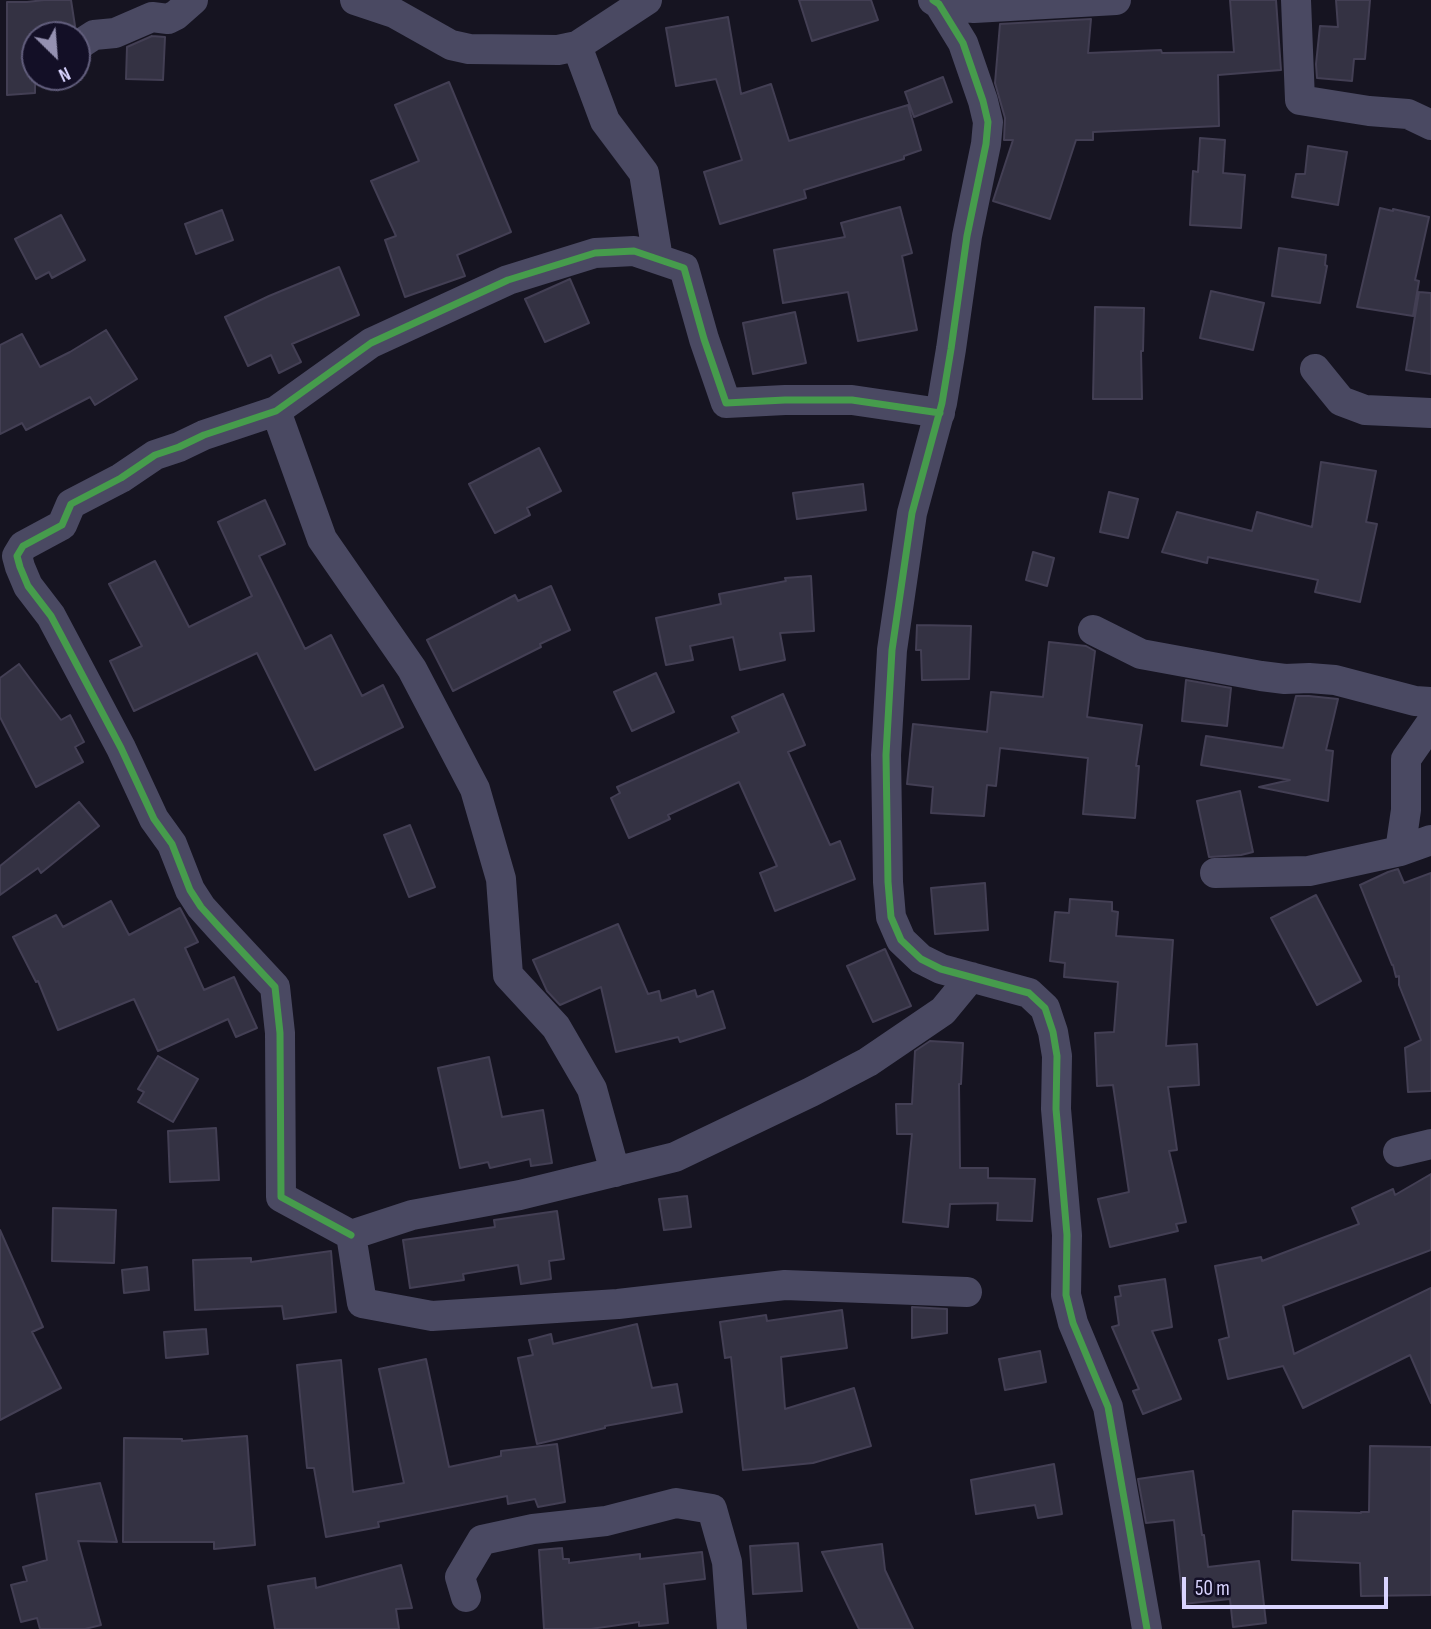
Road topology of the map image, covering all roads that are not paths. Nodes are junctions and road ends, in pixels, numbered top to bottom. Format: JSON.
{"nodes":[{"id":1,"x":193,"y":0,"type":"edge"},
{"id":2,"x":355,"y":0,"type":"edge"},
{"id":3,"x":647,"y":0,"type":"edge"},
{"id":4,"x":1116,"y":0,"type":"edge"},
{"id":5,"x":1296,"y":0,"type":"edge"},
{"id":6,"x":936,"y":2,"type":"edge"},
{"id":7,"x":974,"y":8,"type":"junction"},
{"id":8,"x":91,"y":37,"type":"edge"},
{"id":9,"x":963,"y":43,"type":"junction"},
{"id":10,"x":577,"y":46,"type":"junction"},
{"id":11,"x":1431,"y":125,"type":"edge"},
{"id":12,"x":658,"y":259,"type":"junction"},
{"id":13,"x":1315,"y":369,"type":"dead end"},
{"id":14,"x":276,"y":411,"type":"junction"},
{"id":15,"x":940,"y":413,"type":"junction"},
{"id":16,"x":1431,"y":413,"type":"edge"},
{"id":17,"x":1093,"y":630,"type":"dead end"},
{"id":18,"x":1431,"y":702,"type":"edge"},
{"id":19,"x":1431,"y":723,"type":"edge"},
{"id":20,"x":1431,"y":840,"type":"edge"},
{"id":21,"x":1400,"y":851,"type":"junction"},
{"id":22,"x":1215,"y":873,"type":"dead end"},
{"id":23,"x":971,"y":977,"type":"junction"},
{"id":24,"x":1431,"y":1144,"type":"edge"},
{"id":25,"x":1398,"y":1152,"type":"dead end"},
{"id":26,"x":615,"y":1172,"type":"junction"},
{"id":27,"x":351,"y":1235,"type":"junction"},
{"id":28,"x":967,"y":1292,"type":"dead end"},
{"id":29,"x":466,"y":1597,"type":"dead end"},
{"id":30,"x":732,"y":1629,"type":"edge"},
{"id":31,"x":1147,"y":1629,"type":"edge"}],
"edges":[{"from":1,"to":8,"type":"street"},
{"from":2,"to":10,"type":"street"},
{"from":3,"to":10,"type":"street"},
{"from":4,"to":7,"type":"street"},
{"from":5,"to":11,"type":"street"},
{"from":6,"to":7,"type":"street"},
{"from":6,"to":9,"type":"street"},
{"from":7,"to":9,"type":"street"},
{"from":9,"to":15,"type":"street"},
{"from":10,"to":12,"type":"street"},
{"from":12,"to":14,"type":"street"},
{"from":12,"to":15,"type":"street"},
{"from":13,"to":16,"type":"street"},
{"from":14,"to":26,"type":"street"},
{"from":14,"to":27,"type":"street"},
{"from":15,"to":23,"type":"street"},
{"from":17,"to":18,"type":"street"},
{"from":19,"to":21,"type":"street"},
{"from":20,"to":21,"type":"street"},
{"from":21,"to":22,"type":"street"},
{"from":23,"to":26,"type":"street"},
{"from":23,"to":31,"type":"street"},
{"from":24,"to":25,"type":"street"},
{"from":26,"to":27,"type":"street"},
{"from":27,"to":28,"type":"street"},
{"from":29,"to":30,"type":"street"}]}
